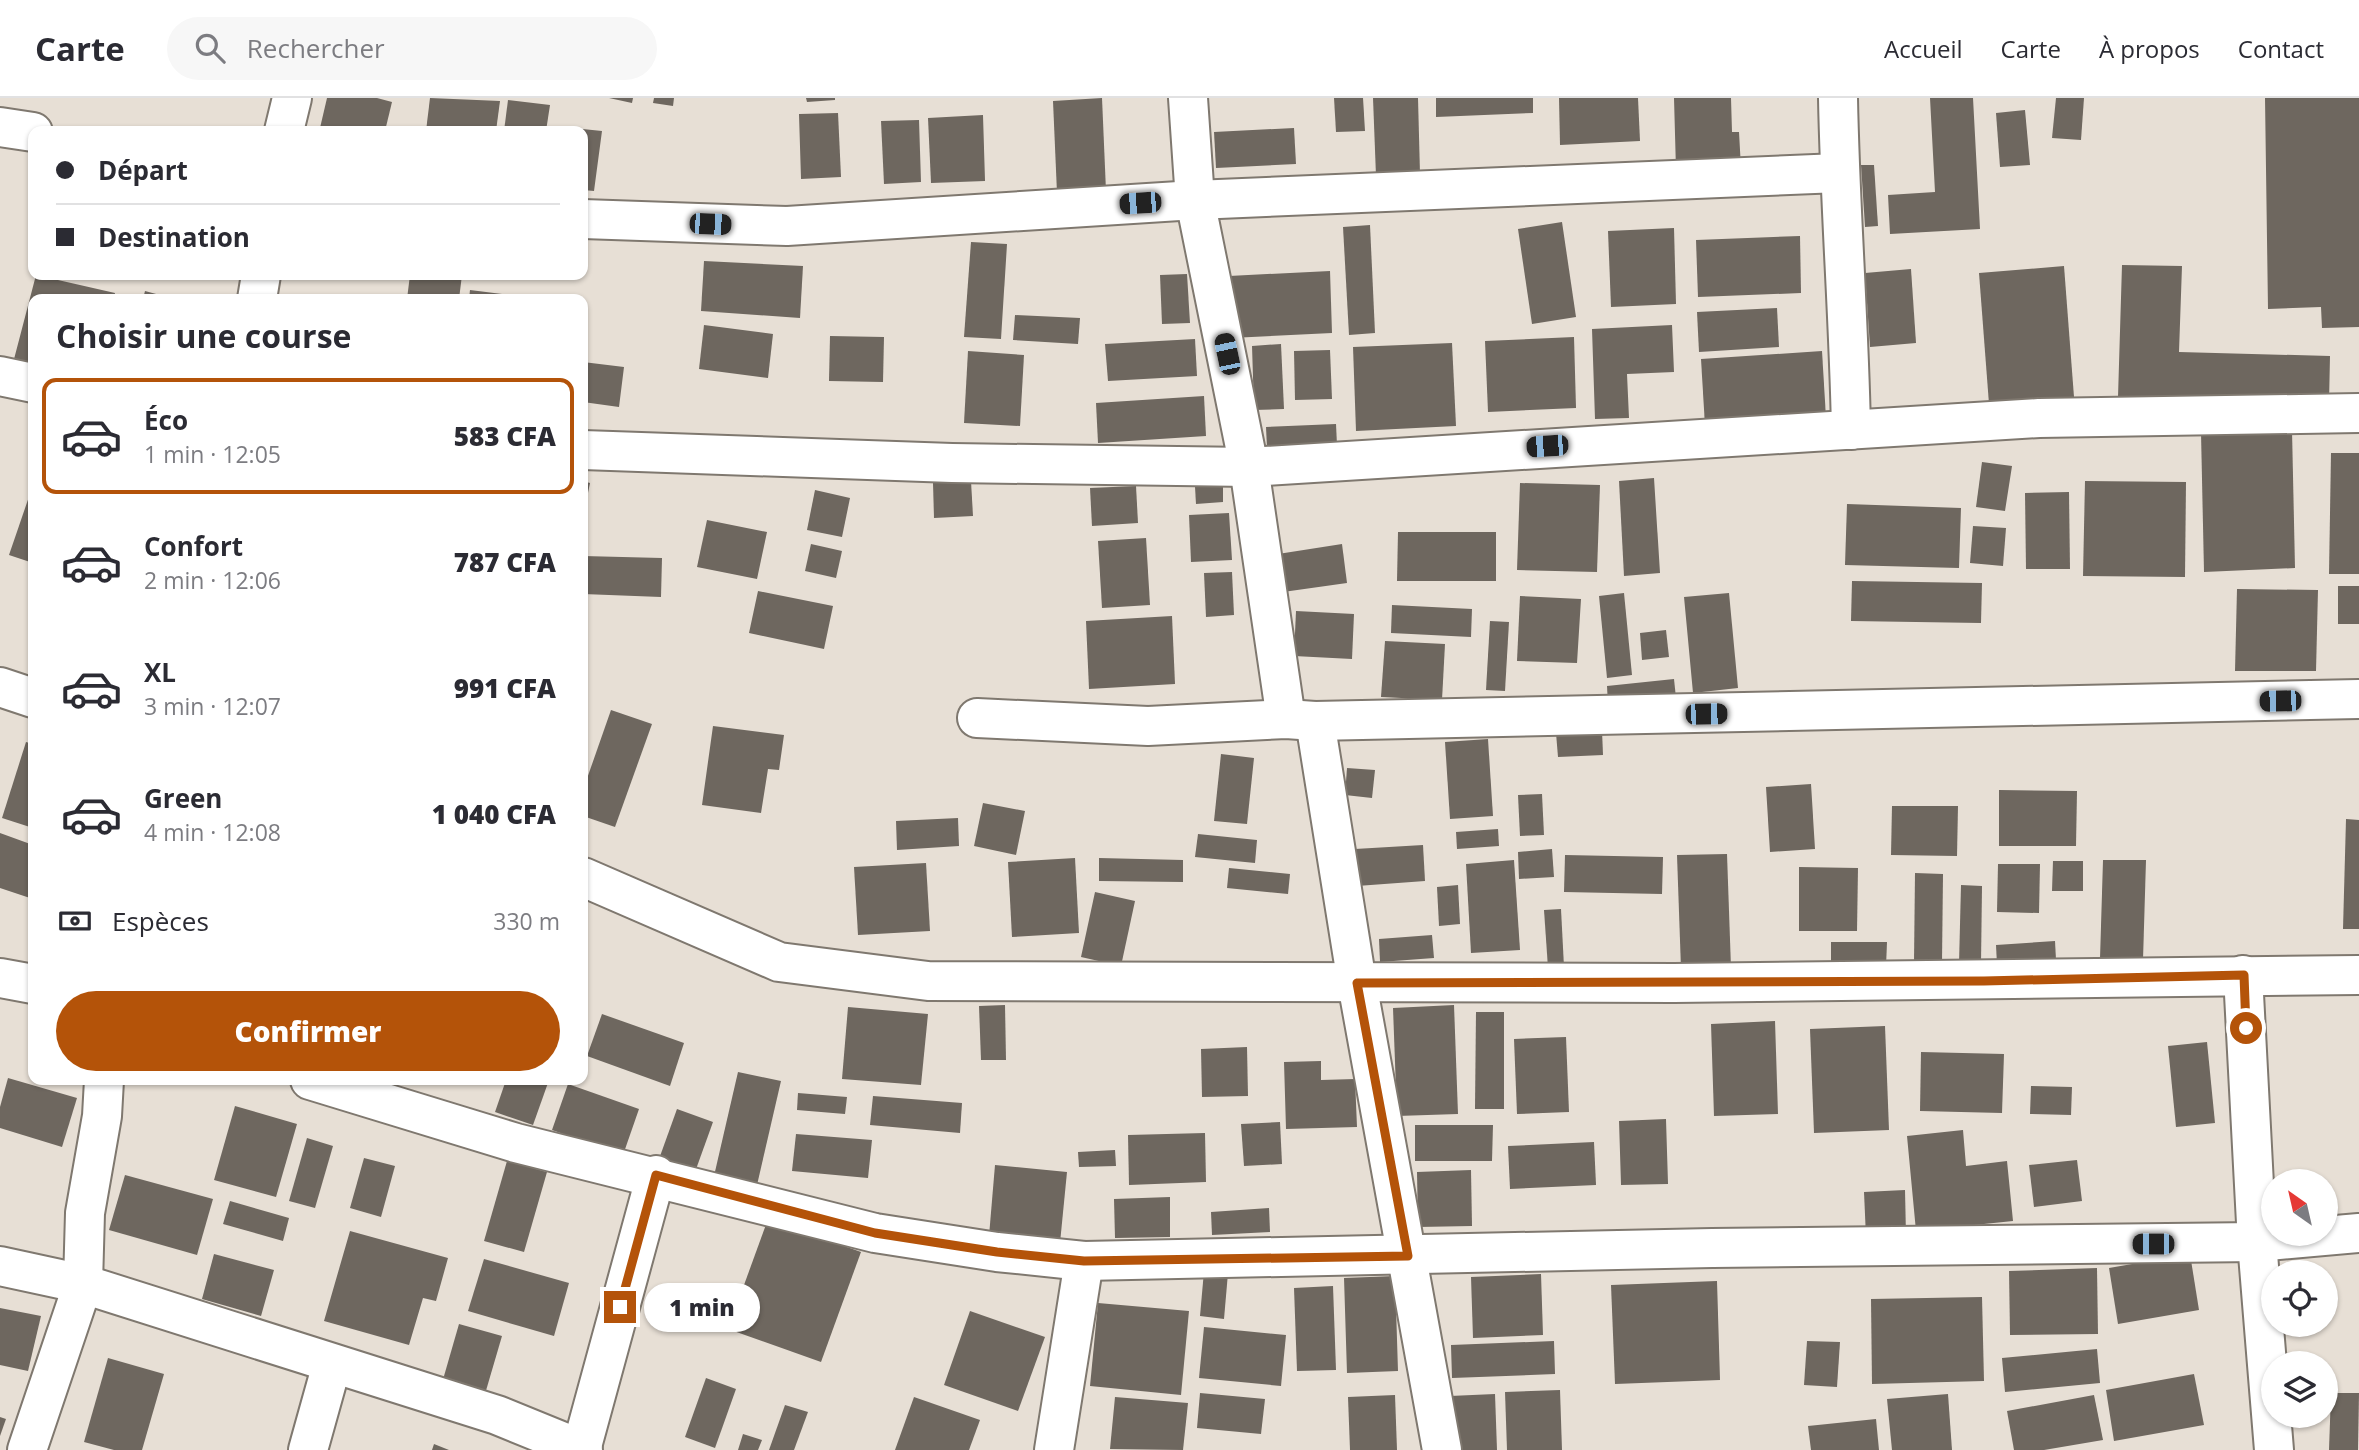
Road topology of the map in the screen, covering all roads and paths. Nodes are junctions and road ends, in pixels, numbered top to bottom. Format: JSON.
{"nodes":[{"id":1,"x":292,"y":98,"type":"edge"},
{"id":2,"x":1188,"y":98,"type":"edge"},
{"id":3,"x":1838,"y":98,"type":"edge"},
{"id":4,"x":285,"y":126,"type":"edge"},
{"id":5,"x":0,"y":127,"type":"edge"},
{"id":6,"x":28,"y":131,"type":"edge"},
{"id":7,"x":1839,"y":173,"type":"junction"},
{"id":8,"x":1195,"y":200,"type":"junction"},
{"id":9,"x":588,"y":219,"type":"edge"},
{"id":10,"x":0,"y":376,"type":"edge"},
{"id":11,"x":28,"y":382,"type":"edge"},
{"id":12,"x":2359,"y":413,"type":"edge"},
{"id":13,"x":1851,"y":430,"type":"junction"},
{"id":14,"x":588,"y":450,"type":"edge"},
{"id":15,"x":1249,"y":467,"type":"junction"},
{"id":16,"x":0,"y":687,"type":"edge"},
{"id":17,"x":28,"y":696,"type":"edge"},
{"id":18,"x":2359,"y":699,"type":"edge"},
{"id":19,"x":976,"y":718,"type":"dead end"},
{"id":20,"x":1301,"y":720,"type":"junction"},
{"id":21,"x":588,"y":879,"type":"edge"},
{"id":22,"x":2244,"y":975,"type":"junction"},
{"id":23,"x":2359,"y":975,"type":"edge"},
{"id":24,"x":0,"y":978,"type":"edge"},
{"id":25,"x":28,"y":983,"type":"edge"},
{"id":26,"x":1357,"y":983,"type":"junction"},
{"id":27,"x":104,"y":1085,"type":"edge"},
{"id":28,"x":326,"y":1085,"type":"edge"},
{"id":29,"x":656,"y":1175,"type":"junction"},
{"id":30,"x":2359,"y":1233,"type":"edge"},
{"id":31,"x":2257,"y":1242,"type":"junction"},
{"id":32,"x":1408,"y":1256,"type":"junction"},
{"id":33,"x":1084,"y":1261,"type":"junction"},
{"id":34,"x":0,"y":1266,"type":"edge"},
{"id":35,"x":83,"y":1284,"type":"junction"},
{"id":36,"x":332,"y":1364,"type":"junction"},
{"id":37,"x":27,"y":1450,"type":"edge"},
{"id":38,"x":308,"y":1450,"type":"edge"},
{"id":39,"x":582,"y":1450,"type":"edge"},
{"id":40,"x":1054,"y":1450,"type":"edge"},
{"id":41,"x":1442,"y":1450,"type":"edge"},
{"id":42,"x":2274,"y":1450,"type":"edge"}],
"edges":[{"from":1,"to":4,"type":"street"},
{"from":2,"to":8,"type":"street"},
{"from":3,"to":7,"type":"street"},
{"from":5,"to":6,"type":"street"},
{"from":7,"to":8,"type":"street"},
{"from":7,"to":13,"type":"street"},
{"from":8,"to":9,"type":"street"},
{"from":8,"to":15,"type":"street"},
{"from":10,"to":11,"type":"street"},
{"from":12,"to":13,"type":"street"},
{"from":13,"to":15,"type":"street"},
{"from":14,"to":15,"type":"street"},
{"from":15,"to":20,"type":"street"},
{"from":16,"to":17,"type":"street"},
{"from":18,"to":20,"type":"street"},
{"from":19,"to":20,"type":"street"},
{"from":20,"to":26,"type":"street"},
{"from":21,"to":26,"type":"street"},
{"from":22,"to":23,"type":"street"},
{"from":22,"to":26,"type":"street"},
{"from":22,"to":31,"type":"street"},
{"from":24,"to":25,"type":"street"},
{"from":26,"to":32,"type":"street"},
{"from":27,"to":35,"type":"street"},
{"from":28,"to":29,"type":"street"},
{"from":29,"to":33,"type":"street"},
{"from":29,"to":39,"type":"street"},
{"from":30,"to":31,"type":"street"},
{"from":31,"to":32,"type":"street"},
{"from":31,"to":42,"type":"street"},
{"from":32,"to":33,"type":"street"},
{"from":32,"to":41,"type":"street"},
{"from":33,"to":40,"type":"street"},
{"from":34,"to":35,"type":"street"},
{"from":35,"to":36,"type":"street"},
{"from":35,"to":37,"type":"street"},
{"from":36,"to":38,"type":"street"},
{"from":36,"to":39,"type":"street"}]}
